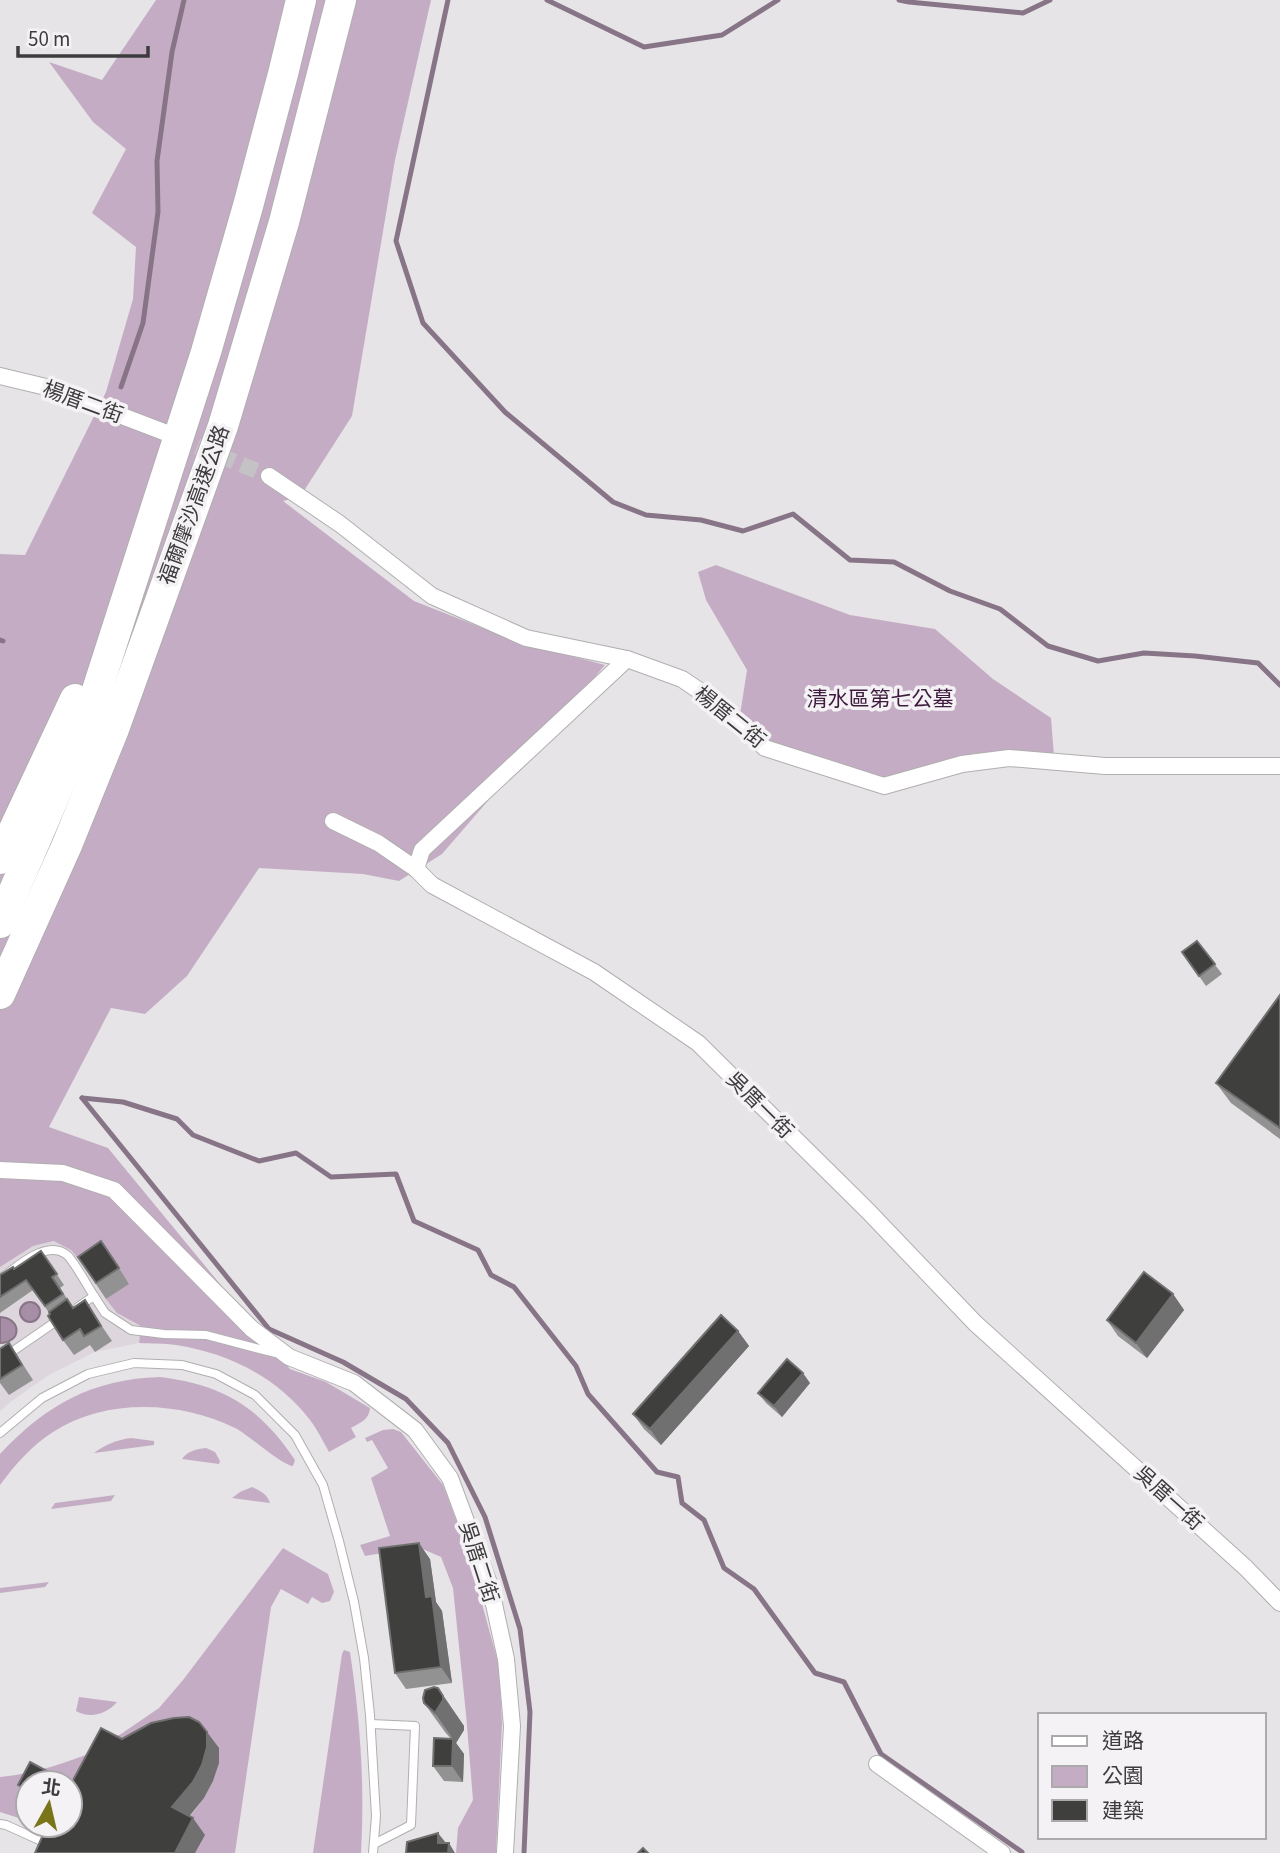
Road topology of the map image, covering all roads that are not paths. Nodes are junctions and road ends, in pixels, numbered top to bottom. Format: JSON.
{"nodes":[{"id":1,"x":301,"y":0,"type":"edge"},
{"id":2,"x":341,"y":0,"type":"edge"},
{"id":3,"x":206,"y":352,"type":"junction"},
{"id":4,"x":0,"y":376,"type":"edge"},
{"id":5,"x":164,"y":432,"type":"tunnel mouth"},
{"id":6,"x":269,"y":476,"type":"tunnel mouth"},
{"id":7,"x":627,"y":659,"type":"junction"},
{"id":8,"x":1280,"y":766,"type":"edge"},
{"id":9,"x":333,"y":821,"type":"dead end"},
{"id":10,"x":0,"y":859,"type":"edge"},
{"id":11,"x":416,"y":869,"type":"junction"},
{"id":12,"x":0,"y":923,"type":"edge"},
{"id":13,"x":0,"y":994,"type":"edge"},
{"id":14,"x":0,"y":1170,"type":"edge"},
{"id":15,"x":0,"y":1279,"type":"edge"},
{"id":16,"x":94,"y":1296,"type":"junction"},
{"id":17,"x":289,"y":1357,"type":"junction"},
{"id":18,"x":0,"y":1360,"type":"edge"},
{"id":19,"x":0,"y":1433,"type":"edge"},
{"id":20,"x":1280,"y":1603,"type":"edge"},
{"id":21,"x":371,"y":1724,"type":"junction"},
{"id":22,"x":877,"y":1763,"type":"dead end"},
{"id":23,"x":0,"y":1824,"type":"edge"},
{"id":24,"x":57,"y":1848,"type":"edge"},
{"id":25,"x":374,"y":1849,"type":"edge"},
{"id":26,"x":505,"y":1853,"type":"edge"},
{"id":27,"x":1003,"y":1853,"type":"edge"}],
"edges":[{"from":1,"to":3,"type":"highway","name":"福爾摩沙高速公路"},
{"from":2,"to":13,"type":"highway","name":"福爾摩沙高速公路"},
{"from":3,"to":10,"type":"highway"},
{"from":3,"to":12,"type":"highway","name":"福爾摩沙高速公路"},
{"from":4,"to":5,"type":"street","name":"楊厝二街"},
{"from":6,"to":7,"type":"street","name":"楊厝二街"},
{"from":7,"to":8,"type":"street","name":"楊厝二街"},
{"from":7,"to":11,"type":"street"},
{"from":9,"to":11,"type":"street","name":"吳厝一街"},
{"from":11,"to":20,"type":"street","name":"吳厝一街"},
{"from":14,"to":17,"type":"street","name":"吳厝二街"},
{"from":15,"to":16,"type":"lane"},
{"from":16,"to":17,"type":"lane"},
{"from":16,"to":18,"type":"lane"},
{"from":17,"to":26,"type":"street","name":"吳厝二街"},
{"from":19,"to":21,"type":"lane"},
{"from":21,"to":25,"type":"lane"},
{"from":21,"to":25,"type":"lane"},
{"from":22,"to":27,"type":"street"},
{"from":23,"to":24,"type":"lane"}]}
